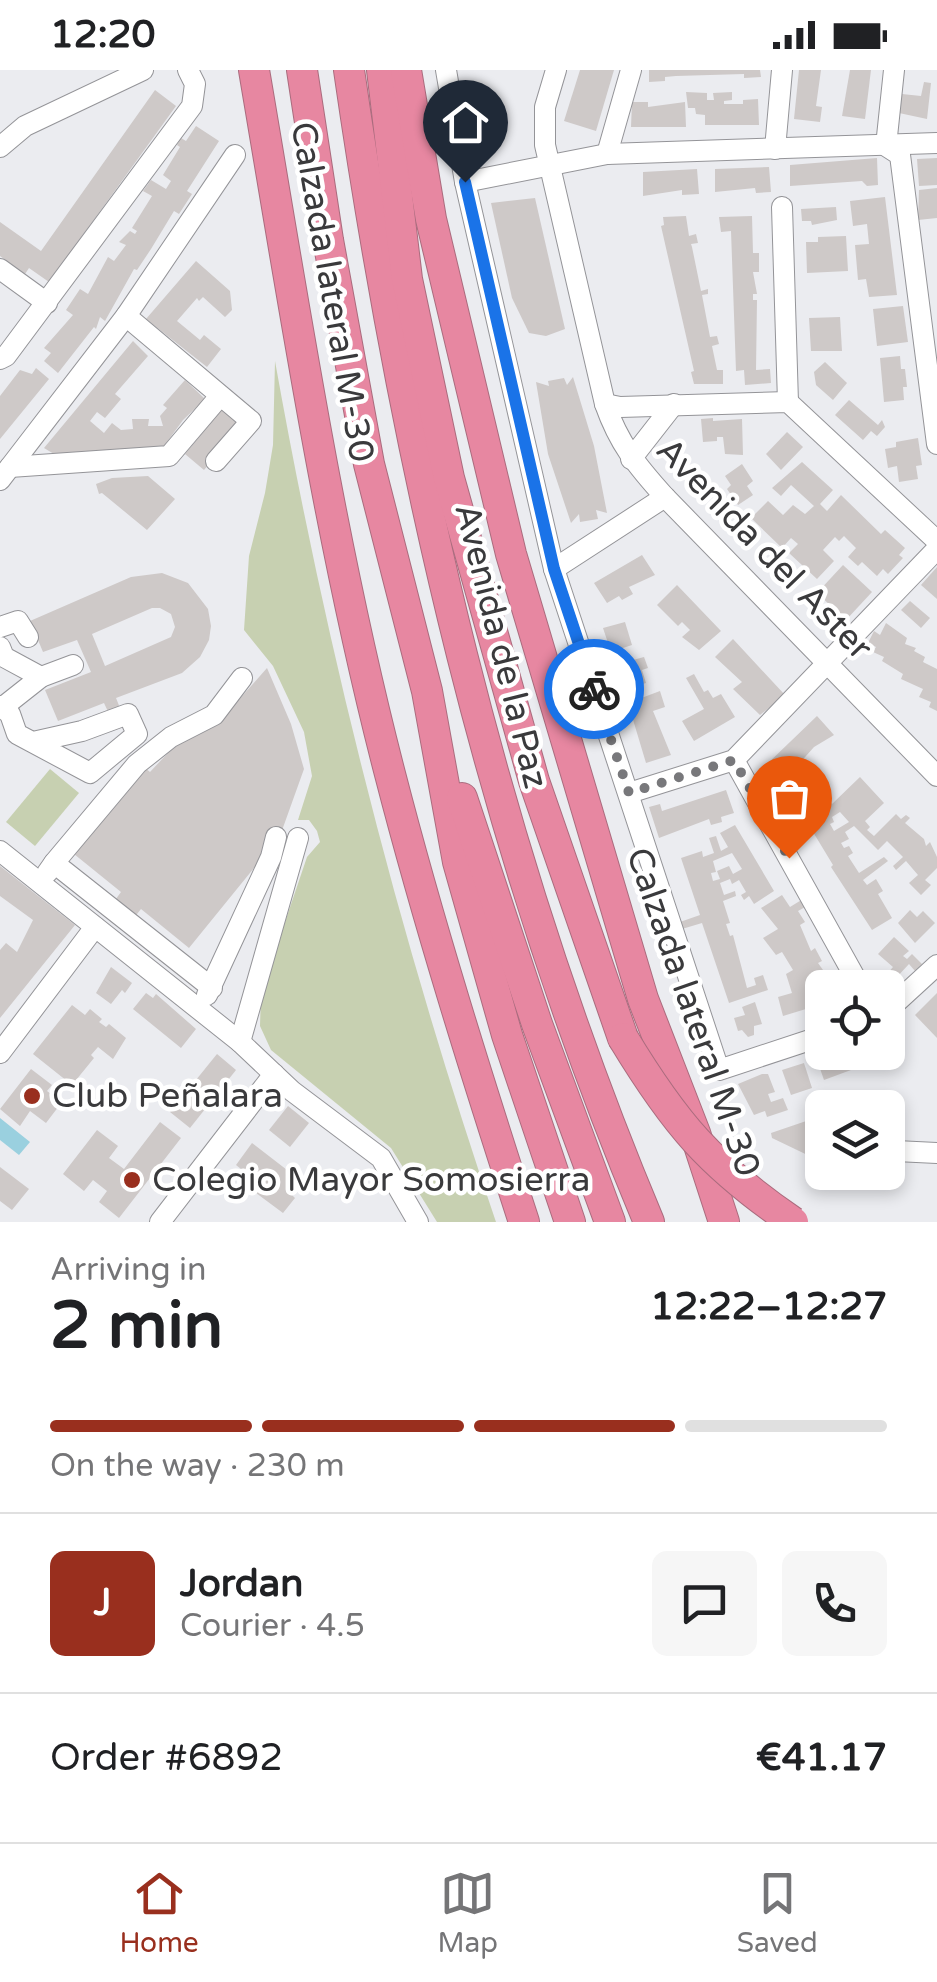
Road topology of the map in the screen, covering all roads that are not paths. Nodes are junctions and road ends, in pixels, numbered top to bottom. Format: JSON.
{"nodes":[{"id":1,"x":188,"y":70,"type":"edge"},
{"id":2,"x":254,"y":70,"type":"edge"},
{"id":3,"x":302,"y":70,"type":"edge"},
{"id":4,"x":349,"y":70,"type":"edge"},
{"id":5,"x":357,"y":70,"type":"edge"},
{"id":6,"x":382,"y":70,"type":"edge"},
{"id":7,"x":406,"y":70,"type":"edge"},
{"id":8,"x":446,"y":70,"type":"edge"},
{"id":9,"x":556,"y":70,"type":"edge"},
{"id":10,"x":631,"y":70,"type":"edge"},
{"id":11,"x":782,"y":70,"type":"edge"},
{"id":12,"x":894,"y":70,"type":"edge"},
{"id":13,"x":134,"y":72,"type":"edge"},
{"id":14,"x":937,"y":143,"type":"edge"},
{"id":15,"x":886,"y":146,"type":"junction"},
{"id":16,"x":0,"y":147,"type":"edge"},
{"id":17,"x":775,"y":149,"type":"junction"},
{"id":18,"x":235,"y":154,"type":"dead end"},
{"id":19,"x":608,"y":154,"type":"junction"},
{"id":20,"x":550,"y":164,"type":"junction"},
{"id":21,"x":465,"y":182,"type":"junction"},
{"id":22,"x":782,"y":207,"type":"dead end"},
{"id":23,"x":0,"y":268,"type":"edge"},
{"id":24,"x":406,"y":279,"type":"junction"},
{"id":25,"x":47,"y":303,"type":"junction"},
{"id":26,"x":126,"y":316,"type":"junction"},
{"id":27,"x":0,"y":358,"type":"edge"},
{"id":28,"x":220,"y":396,"type":"junction"},
{"id":29,"x":788,"y":402,"type":"junction"},
{"id":30,"x":605,"y":404,"type":"junction"},
{"id":31,"x":674,"y":404,"type":"junction"},
{"id":32,"x":937,"y":444,"type":"edge"},
{"id":33,"x":632,"y":459,"type":"junction"},
{"id":34,"x":216,"y":461,"type":"dead end"},
{"id":35,"x":5,"y":474,"type":"edge"},
{"id":36,"x":664,"y":497,"type":"junction"},
{"id":37,"x":937,"y":545,"type":"edge"},
{"id":38,"x":554,"y":569,"type":"junction"},
{"id":39,"x":0,"y":627,"type":"edge"},
{"id":40,"x":28,"y":636,"type":"dead end"},
{"id":41,"x":0,"y":646,"type":"edge"},
{"id":42,"x":828,"y":663,"type":"junction"},
{"id":43,"x":74,"y":666,"type":"dead end"},
{"id":44,"x":41,"y":678,"type":"junction"},
{"id":45,"x":242,"y":678,"type":"dead end"},
{"id":46,"x":426,"y":691,"type":"junction"},
{"id":47,"x":2,"y":706,"type":"edge"},
{"id":48,"x":32,"y":742,"type":"dead end"},
{"id":49,"x":734,"y":760,"type":"junction"},
{"id":50,"x":937,"y":776,"type":"edge"},
{"id":51,"x":629,"y":793,"type":"junction"},
{"id":52,"x":276,"y":837,"type":"dead end"},
{"id":53,"x":298,"y":838,"type":"dead end"},
{"id":54,"x":0,"y":852,"type":"edge"},
{"id":55,"x":54,"y":863,"type":"junction"},
{"id":56,"x":39,"y":882,"type":"junction"},
{"id":57,"x":124,"y":918,"type":"junction"},
{"id":58,"x":101,"y":933,"type":"junction"},
{"id":59,"x":937,"y":965,"type":"edge"},
{"id":60,"x":851,"y":970,"type":"edge"},
{"id":61,"x":212,"y":988,"type":"junction"},
{"id":62,"x":905,"y":994,"type":"edge"},
{"id":63,"x":196,"y":1008,"type":"junction"},
{"id":64,"x":240,"y":1042,"type":"junction"},
{"id":65,"x":805,"y":1042,"type":"edge"},
{"id":66,"x":0,"y":1053,"type":"edge"},
{"id":67,"x":274,"y":1074,"type":"junction"},
{"id":68,"x":695,"y":1133,"type":"junction"},
{"id":69,"x":905,"y":1151,"type":"edge"},
{"id":70,"x":937,"y":1152,"type":"edge"},
{"id":71,"x":160,"y":1222,"type":"edge"},
{"id":72,"x":418,"y":1222,"type":"edge"},
{"id":73,"x":524,"y":1222,"type":"edge"},
{"id":74,"x":570,"y":1222,"type":"edge"},
{"id":75,"x":610,"y":1222,"type":"edge"},
{"id":76,"x":652,"y":1222,"type":"edge"},
{"id":77,"x":724,"y":1222,"type":"edge"},
{"id":78,"x":735,"y":1222,"type":"edge"},
{"id":79,"x":793,"y":1222,"type":"edge"}],
"edges":[{"from":1,"to":25,"type":"street"},
{"from":2,"to":73,"type":"highway","name":"Calzada lateral M-30"},
{"from":3,"to":46,"type":"highway"},
{"from":4,"to":76,"type":"highway","name":"Avenida de la Paz"},
{"from":5,"to":24,"type":"highway"},
{"from":6,"to":24,"type":"highway"},
{"from":7,"to":68,"type":"highway","name":"Calzada lateral M-30"},
{"from":8,"to":21,"type":"street"},
{"from":9,"to":20,"type":"street","name":"Avenida del Aster"},
{"from":10,"to":19,"type":"street"},
{"from":11,"to":17,"type":"street"},
{"from":12,"to":15,"type":"street"},
{"from":13,"to":16,"type":"street"},
{"from":14,"to":15,"type":"street"},
{"from":15,"to":17,"type":"street"},
{"from":15,"to":32,"type":"street"},
{"from":17,"to":19,"type":"street"},
{"from":18,"to":26,"type":"street"},
{"from":19,"to":20,"type":"street"},
{"from":20,"to":21,"type":"street"},
{"from":20,"to":30,"type":"street","name":"Avenida del Aster"},
{"from":21,"to":38,"type":"street"},
{"from":22,"to":29,"type":"street"},
{"from":23,"to":25,"type":"street"},
{"from":24,"to":79,"type":"highway","bridge":true},
{"from":25,"to":27,"type":"street"},
{"from":26,"to":28,"type":"street"},
{"from":26,"to":35,"type":"street"},
{"from":28,"to":34,"type":"street"},
{"from":28,"to":35,"type":"street"},
{"from":29,"to":31,"type":"street"},
{"from":29,"to":37,"type":"street"},
{"from":30,"to":31,"type":"street"},
{"from":30,"to":33,"type":"street","name":"Avenida del Aster"},
{"from":31,"to":33,"type":"street"},
{"from":33,"to":36,"type":"street","name":"Avenida del Aster"},
{"from":36,"to":38,"type":"street"},
{"from":36,"to":42,"type":"street","name":"Avenida del Aster"},
{"from":37,"to":42,"type":"street"},
{"from":38,"to":51,"type":"street"},
{"from":39,"to":40,"type":"street"},
{"from":41,"to":44,"type":"street"},
{"from":42,"to":49,"type":"street"},
{"from":42,"to":50,"type":"street","name":"Avenida del Aster"},
{"from":43,"to":44,"type":"street"},
{"from":44,"to":47,"type":"street"},
{"from":45,"to":55,"type":"street"},
{"from":46,"to":74,"type":"highway"},
{"from":46,"to":75,"type":"highway"},
{"from":47,"to":48,"type":"street"},
{"from":49,"to":51,"type":"street"},
{"from":49,"to":60,"type":"street"},
{"from":51,"to":65,"type":"street"},
{"from":52,"to":61,"type":"street"},
{"from":53,"to":64,"type":"street"},
{"from":54,"to":56,"type":"street"},
{"from":55,"to":56,"type":"street"},
{"from":55,"to":57,"type":"street"},
{"from":56,"to":58,"type":"street"},
{"from":57,"to":58,"type":"street"},
{"from":57,"to":61,"type":"street"},
{"from":58,"to":63,"type":"street"},
{"from":58,"to":66,"type":"street"},
{"from":59,"to":62,"type":"street"},
{"from":61,"to":63,"type":"street"},
{"from":63,"to":64,"type":"street"},
{"from":64,"to":67,"type":"street"},
{"from":67,"to":71,"type":"street"},
{"from":67,"to":72,"type":"street"},
{"from":68,"to":77,"type":"highway","name":"Calzada lateral M-30"},
{"from":68,"to":78,"type":"highway"},
{"from":69,"to":70,"type":"street"}]}
